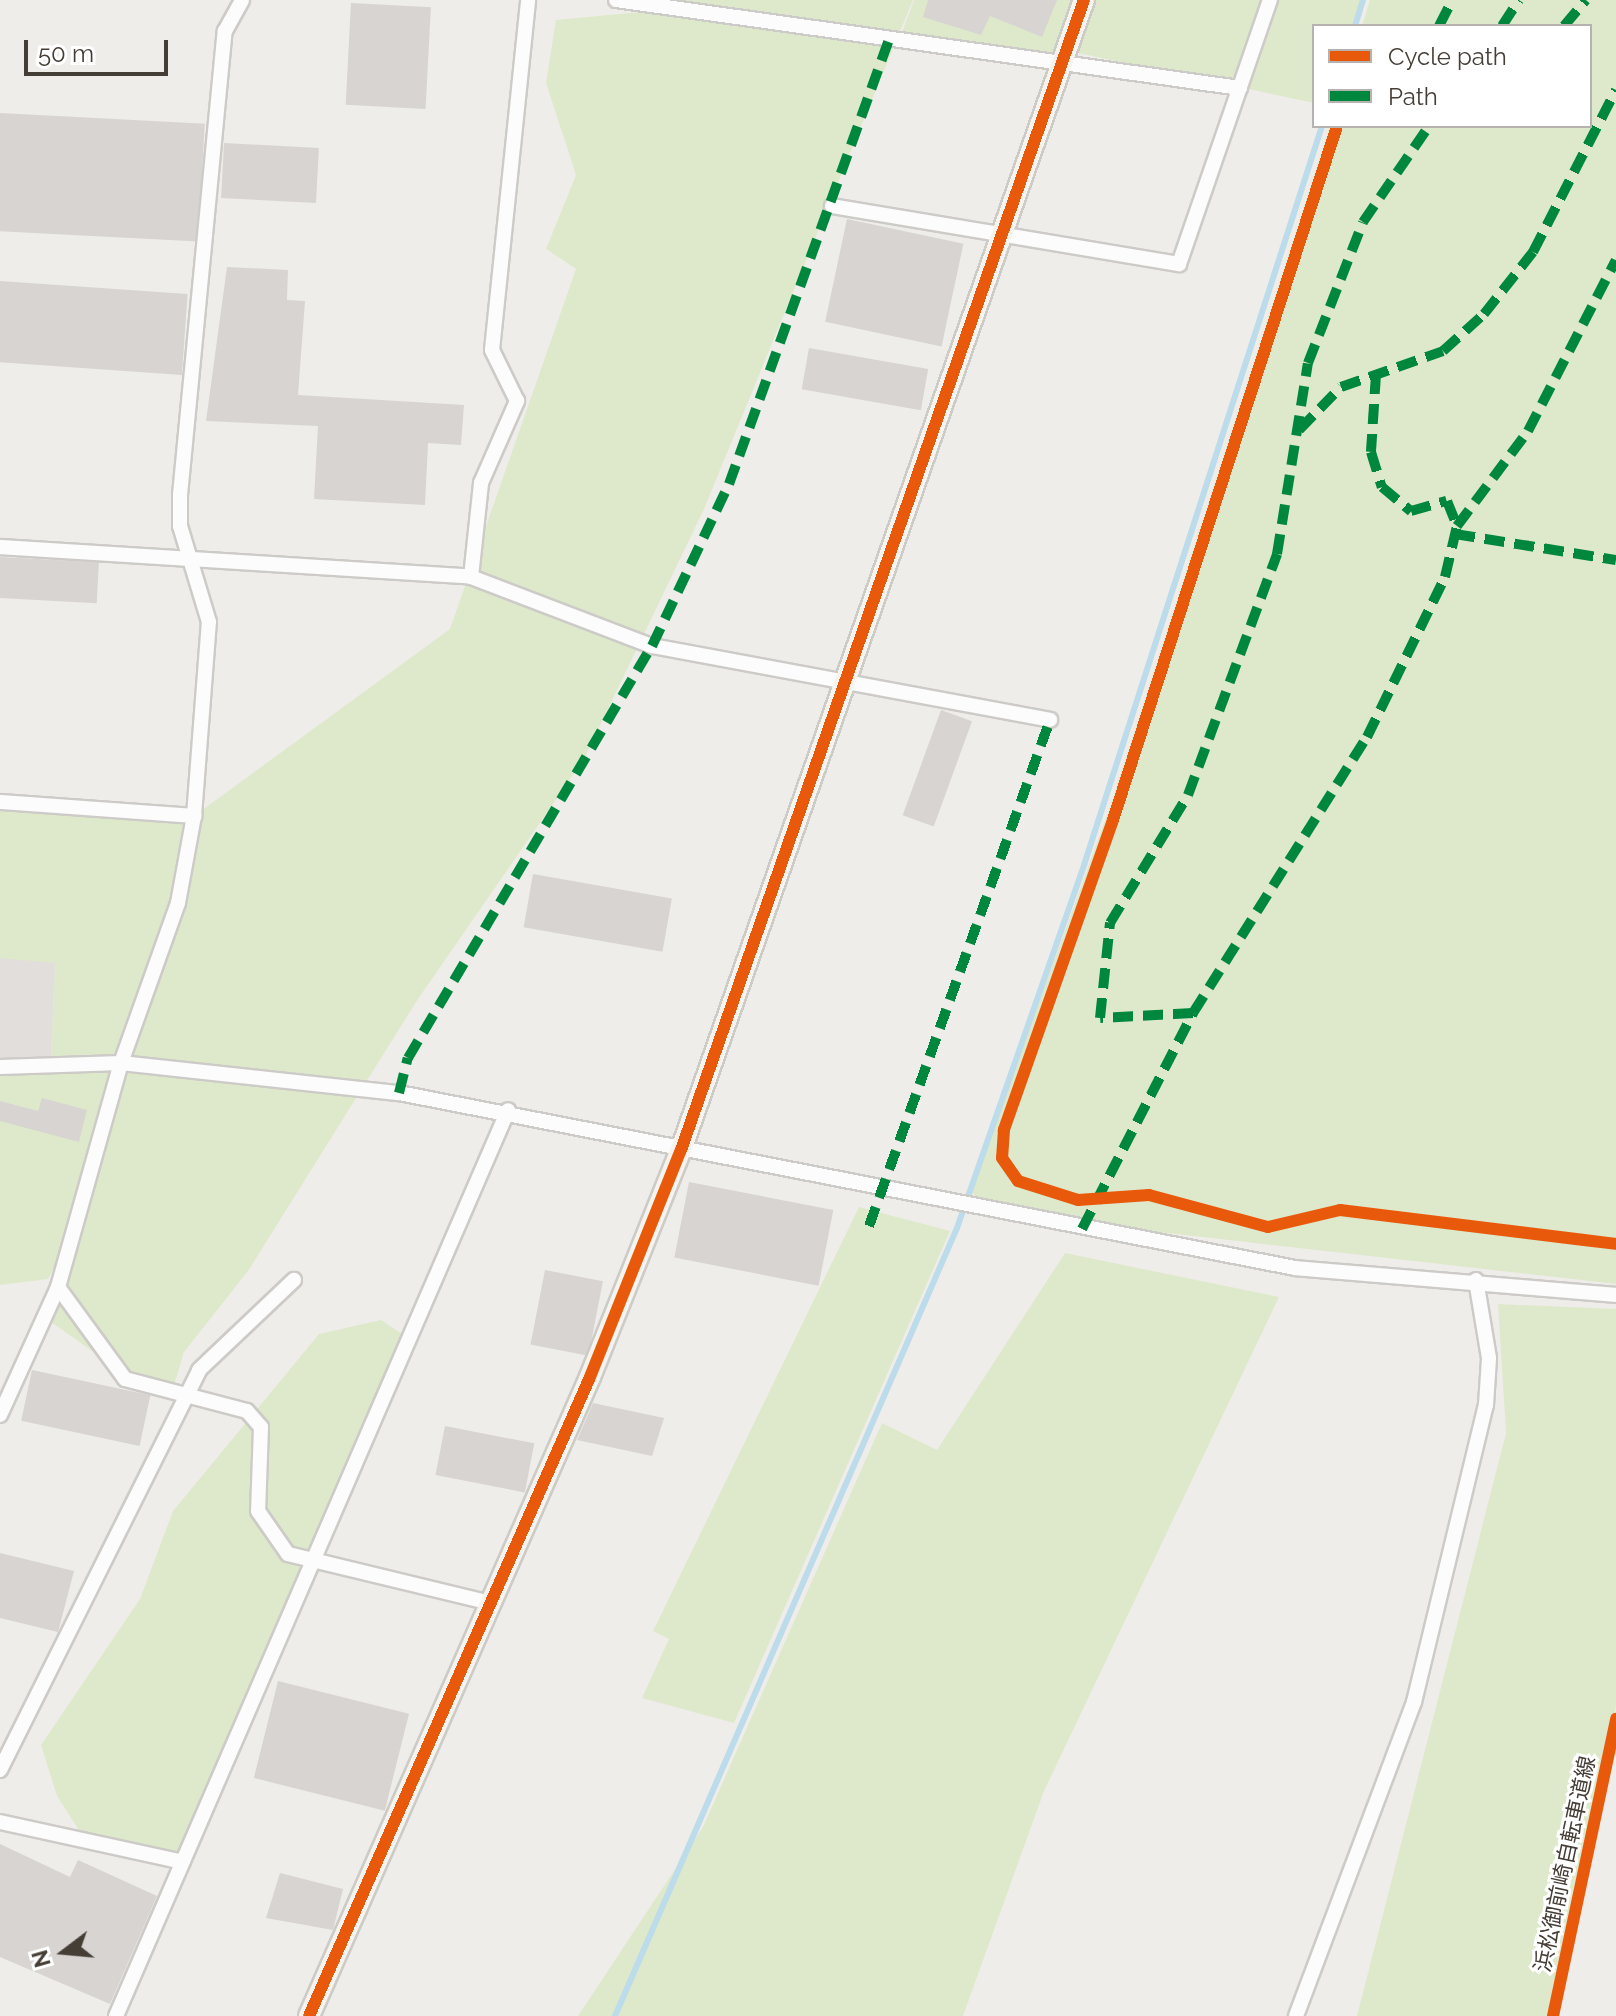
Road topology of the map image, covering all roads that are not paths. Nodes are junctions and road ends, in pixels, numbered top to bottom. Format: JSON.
{"nodes":[{"id":1,"x":242,"y":0,"type":"edge"},
{"id":2,"x":528,"y":0,"type":"edge"},
{"id":3,"x":616,"y":0,"type":"edge"},
{"id":4,"x":1084,"y":0,"type":"edge"},
{"id":5,"x":1270,"y":0,"type":"edge"},
{"id":6,"x":1063,"y":58,"type":"junction"},
{"id":7,"x":1240,"y":88,"type":"junction"},
{"id":8,"x":832,"y":206,"type":"dead end"},
{"id":9,"x":1001,"y":233,"type":"junction"},
{"id":10,"x":0,"y":547,"type":"edge"},
{"id":11,"x":191,"y":562,"type":"junction"},
{"id":12,"x":471,"y":577,"type":"junction"},
{"id":13,"x":842,"y":687,"type":"junction"},
{"id":14,"x":1050,"y":720,"type":"dead end"},
{"id":15,"x":0,"y":802,"type":"edge"},
{"id":16,"x":194,"y":816,"type":"junction"},
{"id":17,"x":121,"y":1063,"type":"junction"},
{"id":18,"x":0,"y":1067,"type":"edge"},
{"id":19,"x":508,"y":1110,"type":"junction"},
{"id":20,"x":681,"y":1150,"type":"junction"},
{"id":21,"x":294,"y":1280,"type":"dead end"},
{"id":22,"x":1476,"y":1280,"type":"junction"},
{"id":23,"x":58,"y":1287,"type":"junction"},
{"id":24,"x":1616,"y":1295,"type":"edge"},
{"id":25,"x":184,"y":1395,"type":"junction"},
{"id":26,"x":0,"y":1415,"type":"edge"},
{"id":27,"x":314,"y":1561,"type":"junction"},
{"id":28,"x":490,"y":1603,"type":"junction"},
{"id":29,"x":0,"y":1770,"type":"edge"},
{"id":30,"x":0,"y":1822,"type":"edge"},
{"id":31,"x":183,"y":1862,"type":"junction"},
{"id":32,"x":116,"y":2016,"type":"edge"},
{"id":33,"x":309,"y":2016,"type":"edge"},
{"id":34,"x":1296,"y":2016,"type":"edge"}],
"edges":[{"from":1,"to":11,"type":"street"},
{"from":2,"to":12,"type":"street"},
{"from":3,"to":6,"type":"street"},
{"from":4,"to":6,"type":"street"},
{"from":5,"to":7,"type":"street"},
{"from":6,"to":7,"type":"street"},
{"from":6,"to":9,"type":"street"},
{"from":7,"to":9,"type":"street"},
{"from":8,"to":9,"type":"street"},
{"from":9,"to":13,"type":"street"},
{"from":10,"to":11,"type":"street"},
{"from":11,"to":12,"type":"street"},
{"from":11,"to":16,"type":"street"},
{"from":12,"to":13,"type":"street"},
{"from":13,"to":14,"type":"street"},
{"from":13,"to":20,"type":"street"},
{"from":15,"to":16,"type":"street"},
{"from":16,"to":17,"type":"street"},
{"from":17,"to":18,"type":"street"},
{"from":17,"to":19,"type":"street"},
{"from":17,"to":23,"type":"street"},
{"from":19,"to":20,"type":"street"},
{"from":19,"to":27,"type":"street"},
{"from":20,"to":22,"type":"street"},
{"from":20,"to":28,"type":"street"},
{"from":21,"to":25,"type":"street"},
{"from":22,"to":24,"type":"street"},
{"from":22,"to":34,"type":"street"},
{"from":23,"to":25,"type":"street"},
{"from":23,"to":26,"type":"street"},
{"from":25,"to":27,"type":"street"},
{"from":25,"to":29,"type":"street"},
{"from":27,"to":28,"type":"street"},
{"from":27,"to":31,"type":"street"},
{"from":28,"to":33,"type":"street"},
{"from":30,"to":31,"type":"street"},
{"from":31,"to":32,"type":"street"}]}
